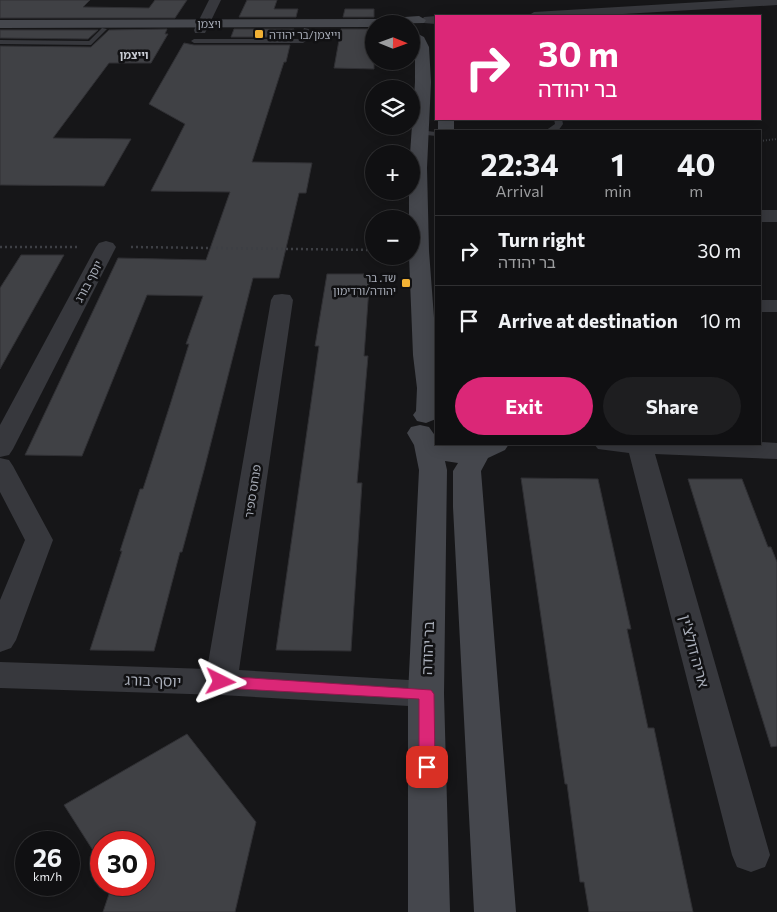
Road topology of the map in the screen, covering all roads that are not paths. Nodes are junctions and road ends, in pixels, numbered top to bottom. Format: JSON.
{"nodes":[{"id":1,"x":215,"y":0,"type":"edge"},
{"id":2,"x":777,"y":0,"type":"edge"},
{"id":3,"x":761,"y":1,"type":"edge"},
{"id":4,"x":777,"y":10,"type":"edge"},
{"id":5,"x":549,"y":15,"type":"edge"},
{"id":6,"x":0,"y":24,"type":"edge"},
{"id":7,"x":421,"y":25,"type":"edge"},
{"id":8,"x":0,"y":29,"type":"edge"},
{"id":9,"x":104,"y":29,"type":"junction"},
{"id":10,"x":365,"y":29,"type":"edge"},
{"id":11,"x":199,"y":31,"type":"junction"},
{"id":12,"x":432,"y":36,"type":"dead end"},
{"id":13,"x":0,"y":42,"type":"edge"},
{"id":14,"x":558,"y":120,"type":"edge"},
{"id":15,"x":552,"y":130,"type":"edge"},
{"id":16,"x":428,"y":133,"type":"edge"},
{"id":17,"x":761,"y":216,"type":"edge"},
{"id":18,"x":777,"y":216,"type":"edge"},
{"id":19,"x":106,"y":247,"type":"road end"},
{"id":20,"x":282,"y":300,"type":"dead end"},
{"id":21,"x":761,"y":306,"type":"edge"},
{"id":22,"x":777,"y":306,"type":"edge"},
{"id":23,"x":430,"y":423,"type":"edge"},
{"id":24,"x":445,"y":445,"type":"edge"},
{"id":25,"x":624,"y":445,"type":"edge"},
{"id":26,"x":640,"y":446,"type":"junction"},
{"id":27,"x":0,"y":448,"type":"edge"},
{"id":28,"x":486,"y":448,"type":"edge"},
{"id":29,"x":777,"y":451,"type":"edge"},
{"id":30,"x":0,"y":466,"type":"edge"},
{"id":31,"x":0,"y":640,"type":"edge"},
{"id":32,"x":0,"y":675,"type":"edge"},
{"id":33,"x":221,"y":682,"type":"junction"},
{"id":34,"x":426,"y":694,"type":"junction"},
{"id":35,"x":751,"y":855,"type":"dead end"},
{"id":36,"x":429,"y":912,"type":"edge"},
{"id":37,"x":495,"y":912,"type":"edge"}],
"edges":[{"from":1,"to":11,"type":"street"},
{"from":2,"to":3,"type":"street"},
{"from":3,"to":4,"type":"street"},
{"from":3,"to":5,"type":"street"},
{"from":6,"to":11,"type":"street","name":"ויצמן"},
{"from":7,"to":11,"type":"street","name":"ויצמן"},
{"from":7,"to":12,"type":"street","name":"ויצמן"},
{"from":7,"to":16,"type":"street","name":"בר יהודה"},
{"from":8,"to":9,"type":"street","name":"ויצמן"},
{"from":9,"to":11,"type":"street","name":"ויצמן"},
{"from":9,"to":13,"type":"lane"},
{"from":10,"to":11,"type":"street","name":"ויצמן"},
{"from":14,"to":15,"type":"lane"},
{"from":16,"to":23,"type":"street","name":"בר יהודה"},
{"from":17,"to":18,"type":"street"},
{"from":19,"to":27,"type":"street","name":"יוסף בורג"},
{"from":20,"to":33,"type":"street","name":"פנחס ספיר"},
{"from":21,"to":22,"type":"street"},
{"from":23,"to":34,"type":"street","name":"בר יהודה"},
{"from":24,"to":28,"type":"street"},
{"from":25,"to":26,"type":"street"},
{"from":26,"to":29,"type":"street"},
{"from":26,"to":35,"type":"street","name":"אריה דולצ'ין"},
{"from":28,"to":37,"type":"street"},
{"from":30,"to":31,"type":"street"},
{"from":32,"to":33,"type":"street","name":"יוסף בורג"},
{"from":33,"to":34,"type":"street","name":"יוסף בורג"},
{"from":34,"to":36,"type":"street","name":"בר יהודה"}]}
